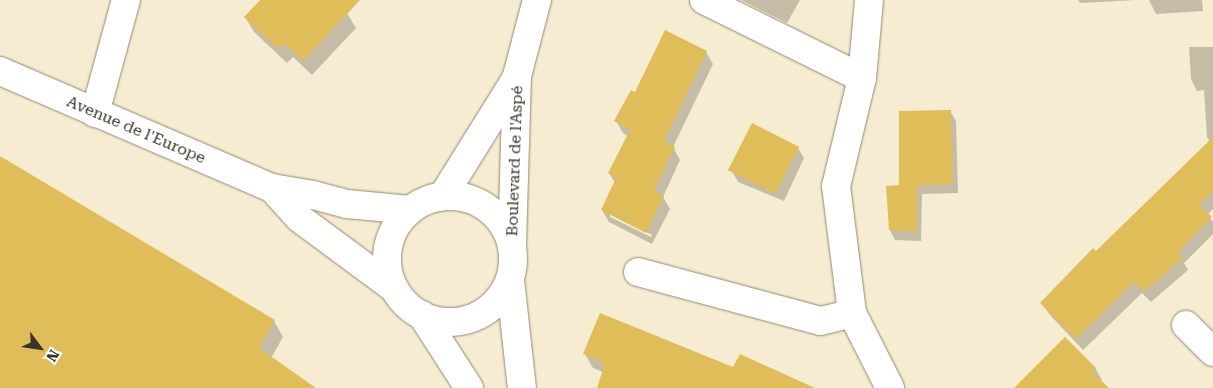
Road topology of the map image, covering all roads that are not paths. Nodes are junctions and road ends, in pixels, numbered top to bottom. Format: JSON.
{"nodes":[{"id":1,"x":126,"y":0,"type":"edge"},
{"id":2,"x":537,"y":0,"type":"edge"},
{"id":3,"x":704,"y":0,"type":"edge"},
{"id":4,"x":869,"y":0,"type":"edge"},
{"id":5,"x":0,"y":71,"type":"edge"},
{"id":6,"x":517,"y":76,"type":"junction"},
{"id":7,"x":862,"y":78,"type":"junction"},
{"id":8,"x":95,"y":113,"type":"junction"},
{"id":9,"x":272,"y":188,"type":"junction"},
{"id":10,"x":442,"y":196,"type":"junction"},
{"id":11,"x":410,"y":210,"type":"junction"},
{"id":12,"x":512,"y":245,"type":"junction"},
{"id":13,"x":638,"y":272,"type":"dead end"},
{"id":14,"x":510,"y":280,"type":"junction"},
{"id":15,"x":395,"y":289,"type":"junction"},
{"id":16,"x":852,"y":313,"type":"junction"},
{"id":17,"x":422,"y":315,"type":"junction"},
{"id":18,"x":1186,"y":325,"type":"dead end"},
{"id":19,"x":1213,"y":352,"type":"edge"},
{"id":20,"x":469,"y":388,"type":"edge"},
{"id":21,"x":522,"y":388,"type":"edge"},
{"id":22,"x":890,"y":388,"type":"edge"}],
"edges":[{"from":1,"to":8,"type":"street"},
{"from":2,"to":6,"type":"street","name":"Boulevard de l'Aspé"},
{"from":3,"to":7,"type":"street"},
{"from":4,"to":7,"type":"street"},
{"from":5,"to":8,"type":"street","name":"Avenue de l'Europe"},
{"from":6,"to":10,"type":"street","name":"Boulevard de l'Aspé"},
{"from":6,"to":12,"type":"street","name":"Boulevard de l'Aspé"},
{"from":7,"to":16,"type":"street"},
{"from":8,"to":9,"type":"street","name":"Avenue de l'Europe"},
{"from":9,"to":11,"type":"street","name":"Avenue de l'Europe"},
{"from":9,"to":15,"type":"street","name":"Avenue de l'Europe"},
{"from":10,"to":11,"type":"street"},
{"from":10,"to":12,"type":"street"},
{"from":11,"to":15,"type":"street"},
{"from":12,"to":14,"type":"street"},
{"from":13,"to":16,"type":"street"},
{"from":14,"to":17,"type":"street"},
{"from":14,"to":21,"type":"street"},
{"from":15,"to":17,"type":"street"},
{"from":16,"to":22,"type":"street"},
{"from":17,"to":20,"type":"street"},
{"from":18,"to":19,"type":"street"}]}
